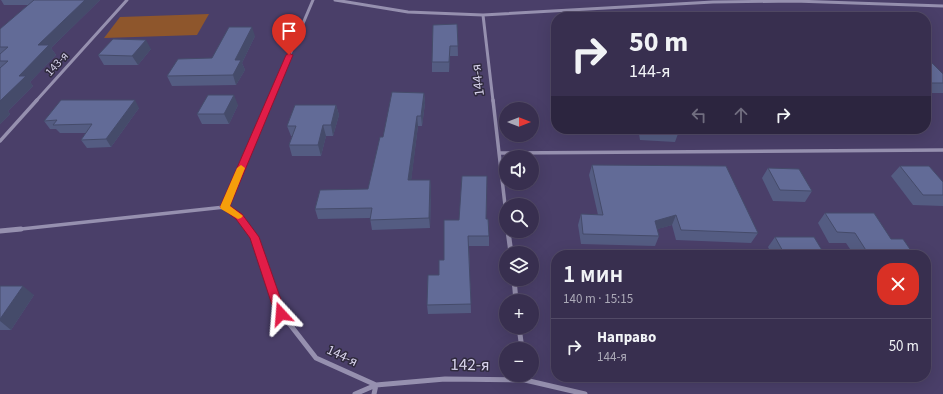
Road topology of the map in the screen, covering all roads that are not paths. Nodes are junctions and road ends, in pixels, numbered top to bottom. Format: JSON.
{"nodes":[{"id":1,"x":127,"y":0,"type":"edge"},
{"id":2,"x":313,"y":0,"type":"edge"},
{"id":3,"x":335,"y":0,"type":"edge"},
{"id":4,"x":943,"y":6,"type":"edge"},
{"id":5,"x":483,"y":15,"type":"junction"},
{"id":6,"x":0,"y":141,"type":"edge"},
{"id":7,"x":943,"y":150,"type":"edge"},
{"id":8,"x":499,"y":153,"type":"edge"},
{"id":9,"x":539,"y":153,"type":"edge"},
{"id":10,"x":225,"y":207,"type":"junction"},
{"id":11,"x":0,"y":231,"type":"edge"},
{"id":12,"x":499,"y":378,"type":"edge"},
{"id":13,"x":539,"y":382,"type":"edge"},
{"id":14,"x":376,"y":385,"type":"junction"},
{"id":15,"x":355,"y":394,"type":"edge"},
{"id":16,"x":374,"y":394,"type":"edge"},
{"id":17,"x":585,"y":394,"type":"edge"}],
"edges":[{"from":1,"to":6,"type":"street","name":"143-я"},
{"from":2,"to":10,"type":"street"},
{"from":3,"to":5,"type":"street"},
{"from":4,"to":5,"type":"street"},
{"from":5,"to":8,"type":"street","name":"144-я"},
{"from":7,"to":9,"type":"street"},
{"from":10,"to":11,"type":"street"},
{"from":10,"to":14,"type":"street","name":"144-я"},
{"from":12,"to":14,"type":"street","name":"142-я"},
{"from":13,"to":17,"type":"street","name":"142-я"},
{"from":14,"to":15,"type":"street","name":"142-я"},
{"from":14,"to":16,"type":"street"}]}
